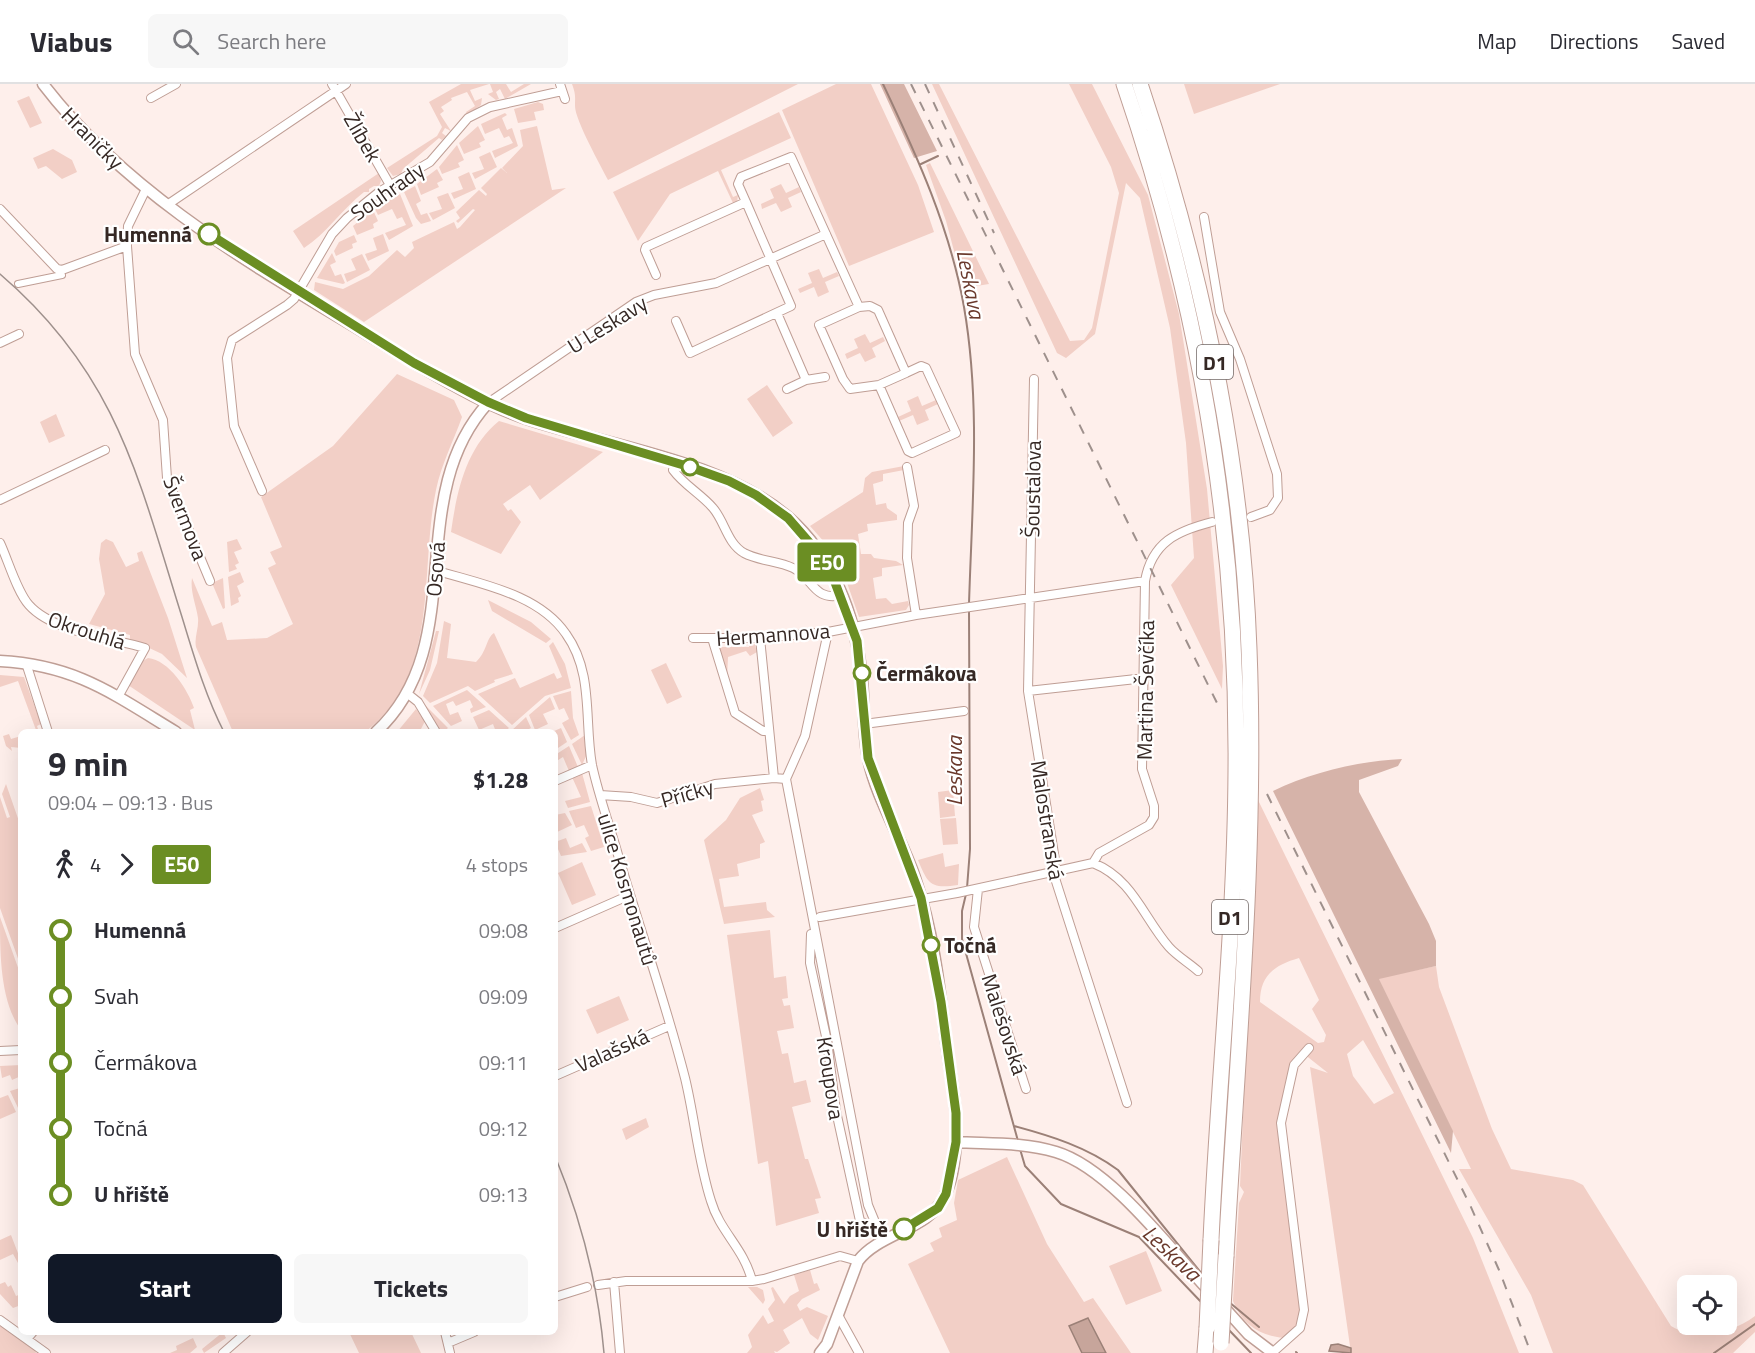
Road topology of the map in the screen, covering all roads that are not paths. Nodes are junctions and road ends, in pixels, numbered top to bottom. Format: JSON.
{"nodes":[{"id":1,"x":43,"y":84,"type":"edge"},
{"id":2,"x":176,"y":84,"type":"edge"},
{"id":3,"x":346,"y":84,"type":"edge"},
{"id":4,"x":1124,"y":84,"type":"edge"},
{"id":5,"x":1140,"y":84,"type":"edge"},
{"id":6,"x":333,"y":87,"type":"edge"},
{"id":7,"x":562,"y":91,"type":"edge"},
{"id":8,"x":151,"y":98,"type":"dead end"},
{"id":9,"x":390,"y":185,"type":"junction"},
{"id":10,"x":146,"y":189,"type":"junction"},
{"id":11,"x":746,"y":202,"type":"junction"},
{"id":12,"x":167,"y":205,"type":"junction"},
{"id":13,"x":0,"y":208,"type":"edge"},
{"id":14,"x":1204,"y":217,"type":"dead end"},
{"id":15,"x":826,"y":234,"type":"junction"},
{"id":16,"x":127,"y":246,"type":"junction"},
{"id":17,"x":771,"y":259,"type":"junction"},
{"id":18,"x":62,"y":275,"type":"dead end"},
{"id":19,"x":656,"y":275,"type":"dead end"},
{"id":20,"x":18,"y":284,"type":"dead end"},
{"id":21,"x":298,"y":291,"type":"junction"},
{"id":22,"x":859,"y":307,"type":"junction"},
{"id":23,"x":777,"y":313,"type":"junction"},
{"id":24,"x":676,"y":321,"type":"dead end"},
{"id":25,"x":19,"y":334,"type":"dead end"},
{"id":26,"x":0,"y":343,"type":"edge"},
{"id":27,"x":906,"y":373,"type":"junction"},
{"id":28,"x":825,"y":377,"type":"dead end"},
{"id":29,"x":1034,"y":379,"type":"dead end"},
{"id":30,"x":806,"y":380,"type":"junction"},
{"id":31,"x":879,"y":385,"type":"junction"},
{"id":32,"x":787,"y":389,"type":"dead end"},
{"id":33,"x":488,"y":402,"type":"junction"},
{"id":34,"x":105,"y":450,"type":"dead end"},
{"id":35,"x":675,"y":462,"type":"junction"},
{"id":36,"x":907,"y":467,"type":"dead end"},
{"id":37,"x":262,"y":491,"type":"dead end"},
{"id":38,"x":0,"y":500,"type":"edge"},
{"id":39,"x":1251,"y":517,"type":"dead end"},
{"id":40,"x":1212,"y":522,"type":"dead end"},
{"id":41,"x":0,"y":543,"type":"edge"},
{"id":42,"x":435,"y":570,"type":"junction"},
{"id":43,"x":210,"y":581,"type":"dead end"},
{"id":44,"x":1145,"y":581,"type":"junction"},
{"id":45,"x":842,"y":595,"type":"junction"},
{"id":46,"x":1030,"y":599,"type":"junction"},
{"id":47,"x":916,"y":615,"type":"junction"},
{"id":48,"x":853,"y":626,"type":"junction"},
{"id":49,"x":828,"y":632,"type":"junction"},
{"id":50,"x":693,"y":638,"type":"dead end"},
{"id":51,"x":712,"y":638,"type":"junction"},
{"id":52,"x":760,"y":638,"type":"junction"},
{"id":53,"x":0,"y":661,"type":"edge"},
{"id":54,"x":26,"y":663,"type":"junction"},
{"id":55,"x":1145,"y":678,"type":"junction"},
{"id":56,"x":1028,"y":691,"type":"junction"},
{"id":57,"x":408,"y":694,"type":"junction"},
{"id":58,"x":118,"y":697,"type":"junction"},
{"id":59,"x":964,"y":711,"type":"dead end"},
{"id":60,"x":864,"y":724,"type":"junction"},
{"id":61,"x":47,"y":729,"type":"edge"},
{"id":62,"x":171,"y":729,"type":"edge"},
{"id":63,"x":379,"y":729,"type":"edge"},
{"id":64,"x":434,"y":729,"type":"edge"},
{"id":65,"x":768,"y":731,"type":"junction"},
{"id":66,"x":592,"y":765,"type":"junction"},
{"id":67,"x":774,"y":777,"type":"junction"},
{"id":68,"x":786,"y":779,"type":"junction"},
{"id":69,"x":558,"y":780,"type":"edge"},
{"id":70,"x":600,"y":795,"type":"junction"},
{"id":71,"x":1093,"y":863,"type":"junction"},
{"id":72,"x":1053,"y":872,"type":"junction"},
{"id":73,"x":976,"y":889,"type":"junction"},
{"id":74,"x":630,"y":895,"type":"junction"},
{"id":75,"x":921,"y":898,"type":"junction"},
{"id":76,"x":816,"y":918,"type":"junction"},
{"id":77,"x":558,"y":927,"type":"edge"},
{"id":78,"x":1198,"y":971,"type":"dead end"},
{"id":79,"x":669,"y":1026,"type":"junction"},
{"id":80,"x":1309,"y":1048,"type":"dead end"},
{"id":81,"x":18,"y":1050,"type":"edge"},
{"id":82,"x":0,"y":1051,"type":"edge"},
{"id":83,"x":558,"y":1075,"type":"edge"},
{"id":84,"x":1026,"y":1089,"type":"dead end"},
{"id":85,"x":1126,"y":1103,"type":"dead end"},
{"id":86,"x":956,"y":1142,"type":"junction"},
{"id":87,"x":874,"y":1222,"type":"junction"},
{"id":88,"x":888,"y":1237,"type":"junction"},
{"id":89,"x":858,"y":1261,"type":"junction"},
{"id":90,"x":752,"y":1281,"type":"junction"},
{"id":91,"x":614,"y":1282,"type":"junction"},
{"id":92,"x":598,"y":1285,"type":"dead end"},
{"id":93,"x":587,"y":1287,"type":"dead end"},
{"id":94,"x":558,"y":1296,"type":"edge"},
{"id":95,"x":838,"y":1315,"type":"junction"},
{"id":96,"x":0,"y":1320,"type":"edge"},
{"id":97,"x":18,"y":1333,"type":"edge"},
{"id":98,"x":20,"y":1335,"type":"edge"},
{"id":99,"x":31,"y":1335,"type":"edge"},
{"id":100,"x":244,"y":1335,"type":"edge"},
{"id":101,"x":446,"y":1335,"type":"edge"},
{"id":102,"x":467,"y":1335,"type":"edge"},
{"id":103,"x":27,"y":1340,"type":"junction"},
{"id":104,"x":448,"y":1343,"type":"junction"},
{"id":105,"x":1220,"y":1348,"type":"edge"},
{"id":106,"x":46,"y":1353,"type":"edge"},
{"id":107,"x":223,"y":1353,"type":"edge"},
{"id":108,"x":450,"y":1353,"type":"edge"},
{"id":109,"x":620,"y":1353,"type":"edge"},
{"id":110,"x":820,"y":1353,"type":"edge"},
{"id":111,"x":859,"y":1353,"type":"edge"},
{"id":112,"x":1205,"y":1353,"type":"edge"},
{"id":113,"x":1273,"y":1353,"type":"edge"}],
"edges":[{"from":1,"to":10,"type":"street","name":"Hraničky"},
{"from":2,"to":8,"type":"street"},
{"from":3,"to":6,"type":"street"},
{"from":4,"to":112,"type":"highway","number":"D1","bridge":true},
{"from":5,"to":105,"type":"highway","number":"D1","bridge":true},
{"from":6,"to":9,"type":"street","name":"Žlíbek"},
{"from":6,"to":12,"type":"street"},
{"from":7,"to":9,"type":"street","name":"Souhrady"},
{"from":9,"to":21,"type":"street","name":"Souhrady"},
{"from":10,"to":12,"type":"street","name":"Hraničky"},
{"from":10,"to":16,"type":"street","name":"Švermova"},
{"from":11,"to":15,"type":"street"},
{"from":11,"to":17,"type":"street"},
{"from":11,"to":19,"type":"street","name":"U Leskavy"},
{"from":12,"to":21,"type":"street","name":"Hraničky"},
{"from":13,"to":16,"type":"street"},
{"from":14,"to":39,"type":"street"},
{"from":15,"to":17,"type":"street","name":"U Leskavy"},
{"from":15,"to":22,"type":"street"},
{"from":16,"to":43,"type":"street","name":"Švermova"},
{"from":17,"to":23,"type":"street"},
{"from":17,"to":33,"type":"street","name":"U Leskavy"},
{"from":18,"to":20,"type":"street"},
{"from":21,"to":33,"type":"street","name":"Hraničky"},
{"from":21,"to":37,"type":"street"},
{"from":22,"to":27,"type":"street"},
{"from":22,"to":31,"type":"street"},
{"from":23,"to":24,"type":"street","name":"U Leskavy"},
{"from":23,"to":30,"type":"street"},
{"from":25,"to":26,"type":"street"},
{"from":27,"to":31,"type":"street"},
{"from":27,"to":31,"type":"street"},
{"from":28,"to":30,"type":"street"},
{"from":29,"to":46,"type":"street","name":"Šoustalova"},
{"from":30,"to":32,"type":"street"},
{"from":33,"to":35,"type":"street","name":"Hraničky"},
{"from":33,"to":42,"type":"street","name":"Osová"},
{"from":34,"to":38,"type":"street"},
{"from":35,"to":45,"type":"street","name":"Hraničky"},
{"from":35,"to":45,"type":"street"},
{"from":36,"to":47,"type":"street"},
{"from":40,"to":44,"type":"street","name":"Martina Ševčíka"},
{"from":41,"to":58,"type":"street","name":"Okrouhlá"},
{"from":42,"to":57,"type":"street","name":"Osová"},
{"from":42,"to":66,"type":"street","name":"ulice Kosmonautů"},
{"from":44,"to":46,"type":"street"},
{"from":44,"to":55,"type":"street","name":"Martina Ševčíka"},
{"from":45,"to":48,"type":"street","name":"Hraničky"},
{"from":46,"to":47,"type":"street"},
{"from":46,"to":56,"type":"street","name":"Malostranská"},
{"from":47,"to":48,"type":"street"},
{"from":48,"to":49,"type":"street","name":"Hermannova"},
{"from":48,"to":60,"type":"street","name":"Hraničky"},
{"from":49,"to":52,"type":"street","name":"Hermannova"},
{"from":49,"to":68,"type":"street"},
{"from":50,"to":51,"type":"street","name":"Hermannova"},
{"from":51,"to":52,"type":"street","name":"Hermannova"},
{"from":51,"to":65,"type":"street"},
{"from":52,"to":65,"type":"street"},
{"from":53,"to":54,"type":"street"},
{"from":54,"to":58,"type":"street"},
{"from":54,"to":61,"type":"street"},
{"from":55,"to":56,"type":"street"},
{"from":55,"to":71,"type":"street","name":"Martina Ševčíka"},
{"from":56,"to":72,"type":"street","name":"Malostranská"},
{"from":57,"to":63,"type":"street","name":"Osová"},
{"from":57,"to":64,"type":"street"},
{"from":58,"to":62,"type":"street"},
{"from":59,"to":60,"type":"street"},
{"from":60,"to":75,"type":"street","name":"Hraničky"},
{"from":65,"to":67,"type":"street"},
{"from":66,"to":69,"type":"street"},
{"from":66,"to":70,"type":"street","name":"ulice Kosmonautů"},
{"from":67,"to":68,"type":"street","name":"Příčky"},
{"from":67,"to":70,"type":"street","name":"Příčky"},
{"from":68,"to":76,"type":"street","name":"Kroupova"},
{"from":70,"to":74,"type":"street","name":"ulice Kosmonautů"},
{"from":71,"to":72,"type":"street"},
{"from":71,"to":78,"type":"street"},
{"from":72,"to":73,"type":"street"},
{"from":72,"to":85,"type":"street","name":"Malostranská"},
{"from":73,"to":75,"type":"street"},
{"from":73,"to":84,"type":"street","name":"Malešovská"},
{"from":74,"to":77,"type":"street"},
{"from":74,"to":79,"type":"street","name":"ulice Kosmonautů"},
{"from":75,"to":76,"type":"street"},
{"from":75,"to":86,"type":"street","name":"Hraničky"},
{"from":76,"to":87,"type":"street","name":"Kroupova"},
{"from":76,"to":87,"type":"street","name":"Kroupova"},
{"from":79,"to":83,"type":"street","name":"Valašská"},
{"from":79,"to":90,"type":"street","name":"ulice Kosmonautů"},
{"from":80,"to":113,"type":"street"},
{"from":81,"to":82,"type":"street"},
{"from":86,"to":88,"type":"street","name":"Hraničky"},
{"from":86,"to":113,"type":"street"},
{"from":87,"to":88,"type":"street","name":"Kroupova"},
{"from":88,"to":89,"type":"street","name":"Hraničky"},
{"from":89,"to":90,"type":"street"},
{"from":89,"to":95,"type":"street"},
{"from":90,"to":91,"type":"street"},
{"from":91,"to":92,"type":"street"},
{"from":91,"to":109,"type":"street"},
{"from":93,"to":94,"type":"street"},
{"from":95,"to":110,"type":"street"},
{"from":95,"to":111,"type":"street"},
{"from":96,"to":97,"type":"street"},
{"from":98,"to":103,"type":"street"},
{"from":99,"to":103,"type":"street"},
{"from":100,"to":107,"type":"street"},
{"from":101,"to":104,"type":"street"},
{"from":102,"to":104,"type":"street"},
{"from":103,"to":106,"type":"street"},
{"from":104,"to":108,"type":"street"}]}
